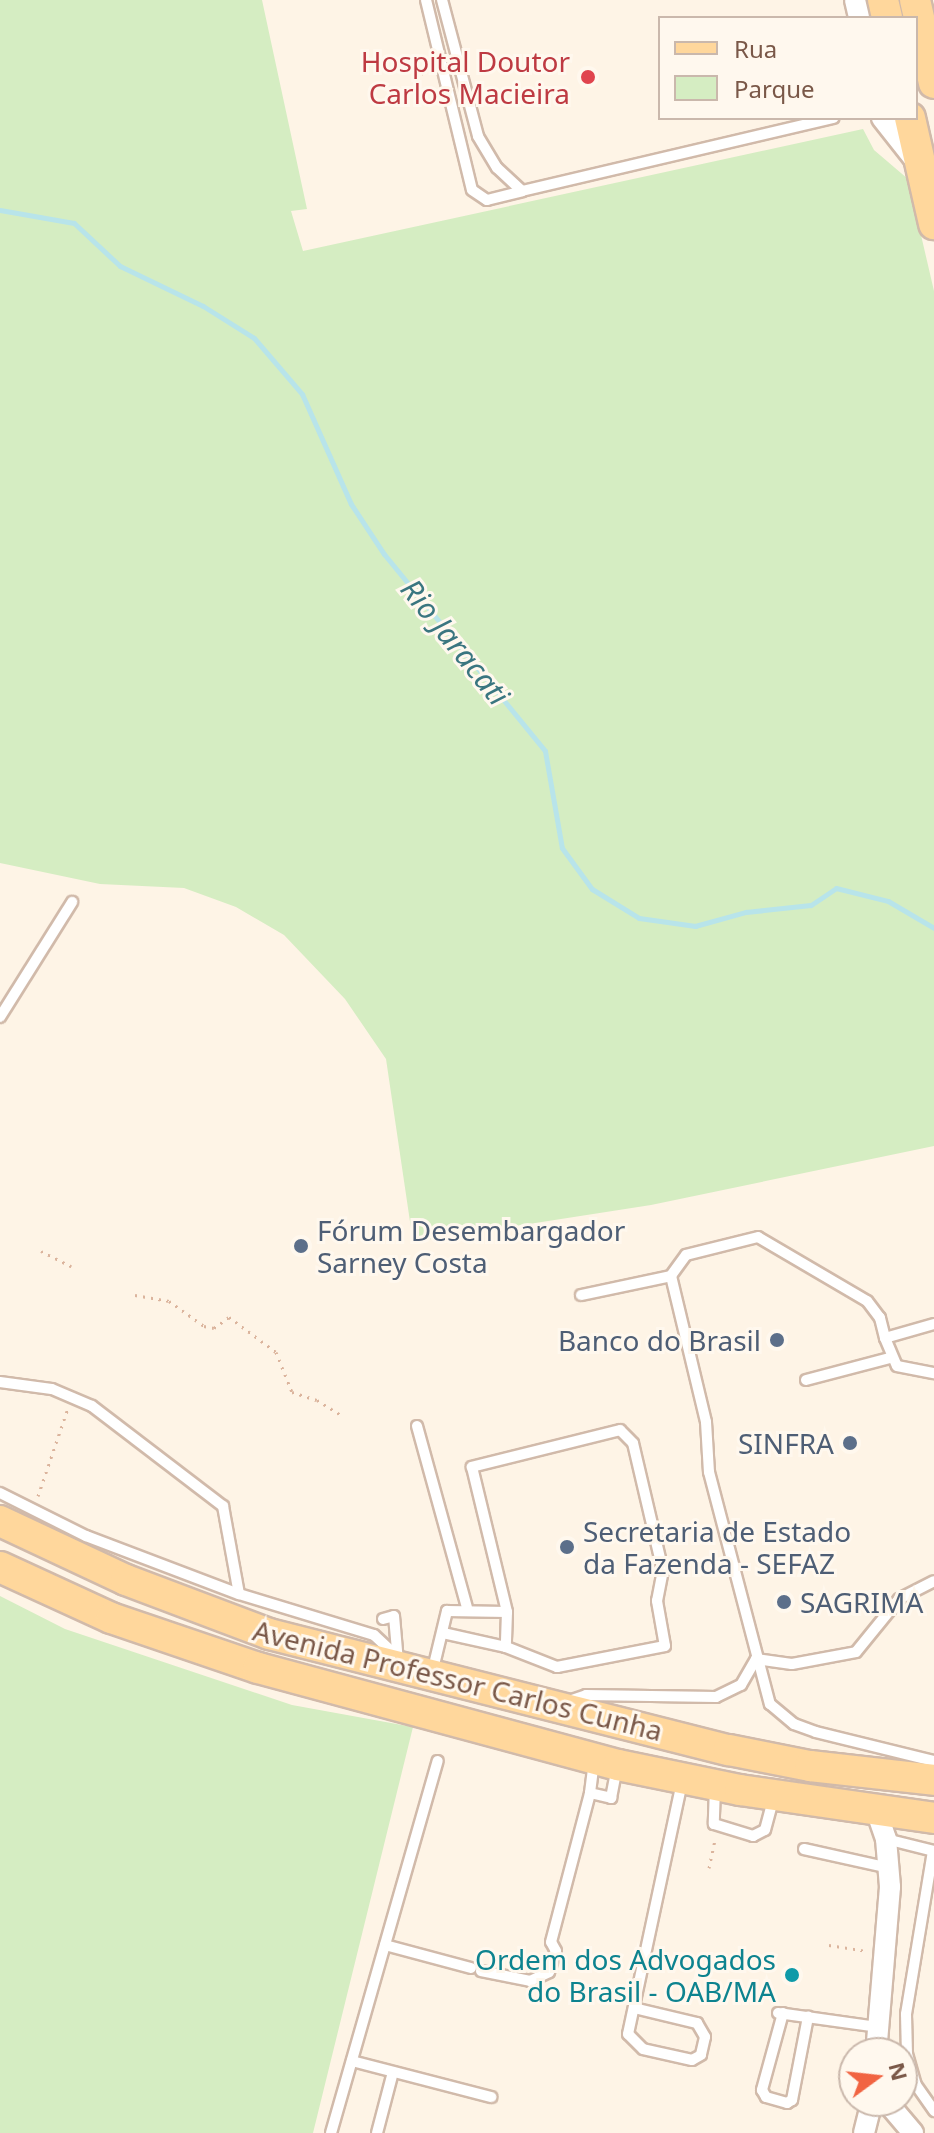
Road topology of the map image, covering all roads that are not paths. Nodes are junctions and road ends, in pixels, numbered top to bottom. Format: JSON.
{"nodes":[{"id":1,"x":426,"y":0,"type":"edge"},
{"id":2,"x":442,"y":0,"type":"edge"},
{"id":3,"x":915,"y":0,"type":"edge"},
{"id":4,"x":934,"y":83,"type":"edge"},
{"id":5,"x":825,"y":120,"type":"edge"},
{"id":6,"x":884,"y":120,"type":"edge"},
{"id":7,"x":910,"y":120,"type":"edge"},
{"id":8,"x":921,"y":168,"type":"junction"},
{"id":9,"x":522,"y":191,"type":"junction"},
{"id":10,"x":934,"y":224,"type":"edge"},
{"id":11,"x":72,"y":902,"type":"dead end"},
{"id":12,"x":0,"y":1017,"type":"edge"},
{"id":13,"x":671,"y":1276,"type":"junction"},
{"id":14,"x":581,"y":1295,"type":"dead end"},
{"id":15,"x":934,"y":1324,"type":"edge"},
{"id":16,"x":885,"y":1338,"type":"junction"},
{"id":17,"x":890,"y":1358,"type":"junction"},
{"id":18,"x":934,"y":1373,"type":"edge"},
{"id":19,"x":806,"y":1380,"type":"dead end"},
{"id":20,"x":0,"y":1382,"type":"edge"},
{"id":21,"x":417,"y":1426,"type":"dead end"},
{"id":22,"x":0,"y":1493,"type":"edge"},
{"id":23,"x":0,"y":1521,"type":"edge"},
{"id":24,"x":0,"y":1567,"type":"edge"},
{"id":25,"x":934,"y":1581,"type":"edge"},
{"id":26,"x":235,"y":1607,"type":"junction"},
{"id":27,"x":467,"y":1607,"type":"junction"},
{"id":28,"x":507,"y":1612,"type":"junction"},
{"id":29,"x":389,"y":1617,"type":"dead end"},
{"id":30,"x":111,"y":1618,"type":"junction"},
{"id":31,"x":443,"y":1633,"type":"junction"},
{"id":32,"x":506,"y":1647,"type":"junction"},
{"id":33,"x":756,"y":1659,"type":"junction"},
{"id":34,"x":406,"y":1667,"type":"junction"},
{"id":35,"x":258,"y":1668,"type":"junction"},
{"id":36,"x":559,"y":1707,"type":"junction"},
{"id":37,"x":438,"y":1761,"type":"dead end"},
{"id":38,"x":934,"y":1761,"type":"edge"},
{"id":39,"x":606,"y":1762,"type":"junction"},
{"id":40,"x":875,"y":1773,"type":"junction"},
{"id":41,"x":934,"y":1773,"type":"edge"},
{"id":42,"x":683,"y":1778,"type":"junction"},
{"id":43,"x":934,"y":1780,"type":"edge"},
{"id":44,"x":715,"y":1785,"type":"junction"},
{"id":45,"x":590,"y":1793,"type":"junction"},
{"id":46,"x":774,"y":1795,"type":"junction"},
{"id":47,"x":876,"y":1810,"type":"junction"},
{"id":48,"x":934,"y":1818,"type":"edge"},
{"id":49,"x":886,"y":1839,"type":"junction"},
{"id":50,"x":804,"y":1849,"type":"dead end"},
{"id":51,"x":934,"y":1851,"type":"edge"},
{"id":52,"x":890,"y":1868,"type":"junction"},
{"id":53,"x":385,"y":1945,"type":"junction"},
{"id":54,"x":634,"y":2008,"type":"junction"},
{"id":55,"x":808,"y":2017,"type":"junction"},
{"id":56,"x":877,"y":2027,"type":"junction"},
{"id":57,"x":877,"y":2037,"type":"edge"},
{"id":58,"x":352,"y":2061,"type":"junction"},
{"id":59,"x":393,"y":2072,"type":"junction"},
{"id":60,"x":491,"y":2097,"type":"dead end"},
{"id":61,"x":934,"y":2111,"type":"edge"},
{"id":62,"x":900,"y":2117,"type":"edge"},
{"id":63,"x":331,"y":2133,"type":"edge"},
{"id":64,"x":377,"y":2133,"type":"edge"},
{"id":65,"x":913,"y":2133,"type":"edge"}],
"edges":[{"from":1,"to":9,"type":"lane"},
{"from":2,"to":9,"type":"lane"},
{"from":3,"to":4,"type":"main road"},
{"from":5,"to":9,"type":"lane"},
{"from":6,"to":8,"type":"street"},
{"from":7,"to":8,"type":"main road"},
{"from":8,"to":10,"type":"main road"},
{"from":11,"to":12,"type":"lane"},
{"from":13,"to":14,"type":"lane"},
{"from":13,"to":16,"type":"lane"},
{"from":13,"to":33,"type":"lane"},
{"from":15,"to":16,"type":"lane"},
{"from":16,"to":17,"type":"lane"},
{"from":17,"to":18,"type":"lane"},
{"from":17,"to":19,"type":"lane"},
{"from":20,"to":26,"type":"lane"},
{"from":21,"to":27,"type":"lane"},
{"from":22,"to":26,"type":"lane"},
{"from":23,"to":26,"type":"main road","name":"Avenida Professor Carlos Cunha"},
{"from":24,"to":30,"type":"main road","name":"Avenida Professor Carlos Cunha"},
{"from":25,"to":33,"type":"lane"},
{"from":26,"to":30,"type":"main road"},
{"from":26,"to":34,"type":"main road","name":"Avenida Professor Carlos Cunha"},
{"from":27,"to":28,"type":"lane"},
{"from":27,"to":31,"type":"lane"},
{"from":28,"to":32,"type":"lane"},
{"from":28,"to":32,"type":"lane"},
{"from":29,"to":34,"type":"lane"},
{"from":30,"to":35,"type":"main road","name":"Avenida Professor Carlos Cunha"},
{"from":31,"to":32,"type":"lane"},
{"from":31,"to":34,"type":"lane"},
{"from":33,"to":36,"type":"lane"},
{"from":33,"to":38,"type":"lane"},
{"from":34,"to":35,"type":"main road"},
{"from":34,"to":36,"type":"main road","name":"Avenida Professor Carlos Cunha"},
{"from":35,"to":39,"type":"main road","name":"Avenida Professor Carlos Cunha"},
{"from":36,"to":40,"type":"main road","name":"Avenida Professor Carlos Cunha"},
{"from":37,"to":53,"type":"lane"},
{"from":39,"to":42,"type":"main road","name":"Avenida Professor Carlos Cunha"},
{"from":39,"to":45,"type":"lane"},
{"from":39,"to":45,"type":"lane"},
{"from":40,"to":41,"type":"main road"},
{"from":40,"to":43,"type":"main road","name":"Avenida Professor Carlos Cunha"},
{"from":42,"to":44,"type":"main road","name":"Avenida Professor Carlos Cunha"},
{"from":42,"to":54,"type":"lane"},
{"from":44,"to":46,"type":"main road","name":"Avenida Professor Carlos Cunha"},
{"from":44,"to":46,"type":"lane"},
{"from":45,"to":53,"type":"lane"},
{"from":46,"to":47,"type":"main road","name":"Avenida Professor Carlos Cunha"},
{"from":47,"to":48,"type":"main road","name":"Avenida Professor Carlos Cunha"},
{"from":47,"to":49,"type":"street"},
{"from":49,"to":51,"type":"lane"},
{"from":49,"to":52,"type":"street"},
{"from":50,"to":52,"type":"lane"},
{"from":51,"to":61,"type":"lane"},
{"from":52,"to":56,"type":"street"},
{"from":53,"to":58,"type":"lane"},
{"from":54,"to":54,"type":"lane"},
{"from":55,"to":55,"type":"lane"},
{"from":55,"to":56,"type":"lane"},
{"from":56,"to":57,"type":"street"},
{"from":58,"to":59,"type":"lane"},
{"from":58,"to":63,"type":"lane"},
{"from":59,"to":60,"type":"lane"},
{"from":59,"to":64,"type":"lane"},
{"from":62,"to":65,"type":"street"}]}
